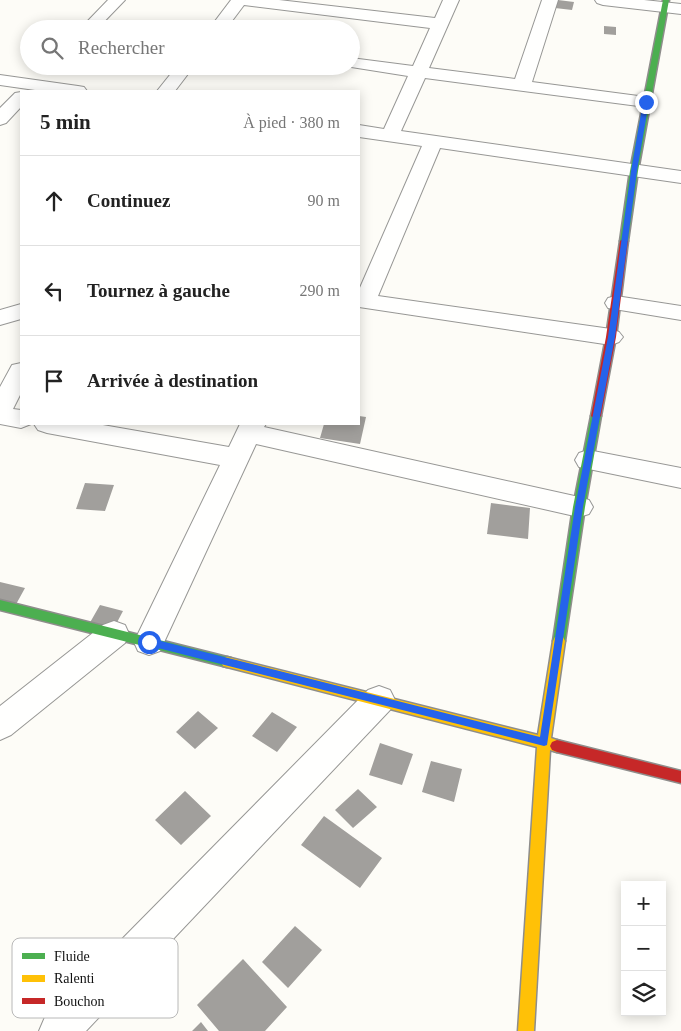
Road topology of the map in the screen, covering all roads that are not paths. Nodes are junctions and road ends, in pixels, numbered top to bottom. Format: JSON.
{"nodes":[{"id":1,"x":117,"y":0,"type":"edge"},
{"id":2,"x":240,"y":0,"type":"edge"},
{"id":3,"x":451,"y":0,"type":"edge"},
{"id":4,"x":550,"y":0,"type":"edge"},
{"id":5,"x":603,"y":0,"type":"edge"},
{"id":6,"x":671,"y":5,"type":"edge"},
{"id":7,"x":344,"y":6,"type":"edge"},
{"id":8,"x":97,"y":20,"type":"edge"},
{"id":9,"x":223,"y":20,"type":"edge"},
{"id":10,"x":441,"y":24,"type":"junction"},
{"id":11,"x":360,"y":64,"type":"edge"},
{"id":12,"x":419,"y":72,"type":"junction"},
{"id":13,"x":179,"y":75,"type":"edge"},
{"id":14,"x":0,"y":80,"type":"edge"},
{"id":15,"x":31,"y":86,"type":"edge"},
{"id":16,"x":522,"y":86,"type":"junction"},
{"id":17,"x":69,"y":90,"type":"edge"},
{"id":18,"x":167,"y":90,"type":"edge"},
{"id":19,"x":20,"y":98,"type":"edge"},
{"id":20,"x":646,"y":102,"type":"junction"},
{"id":21,"x":0,"y":119,"type":"edge"},
{"id":22,"x":360,"y":131,"type":"edge"},
{"id":23,"x":390,"y":136,"type":"junction"},
{"id":24,"x":433,"y":142,"type":"junction"},
{"id":25,"x":634,"y":171,"type":"junction"},
{"id":26,"x":681,"y":177,"type":"edge"},
{"id":27,"x":362,"y":300,"type":"edge"},
{"id":28,"x":616,"y":303,"type":"junction"},
{"id":29,"x":20,"y":311,"type":"edge"},
{"id":30,"x":681,"y":313,"type":"edge"},
{"id":31,"x":0,"y":318,"type":"edge"},
{"id":32,"x":611,"y":337,"type":"junction"},
{"id":33,"x":20,"y":373,"type":"edge"},
{"id":34,"x":0,"y":409,"type":"edge"},
{"id":35,"x":0,"y":416,"type":"edge"},
{"id":36,"x":20,"y":419,"type":"edge"},
{"id":37,"x":52,"y":425,"type":"edge"},
{"id":38,"x":251,"y":428,"type":"edge"},
{"id":39,"x":237,"y":458,"type":"junction"},
{"id":40,"x":588,"y":460,"type":"junction"},
{"id":41,"x":681,"y":478,"type":"edge"},
{"id":42,"x":579,"y":507,"type":"junction"},
{"id":43,"x":0,"y":605,"type":"edge"},
{"id":44,"x":114,"y":634,"type":"junction"},
{"id":45,"x":149,"y":642,"type":"junction"},
{"id":46,"x":379,"y":700,"type":"junction"},
{"id":47,"x":0,"y":725,"type":"edge"},
{"id":48,"x":544,"y":742,"type":"junction"},
{"id":49,"x":681,"y":777,"type":"edge"},
{"id":50,"x":149,"y":938,"type":"edge"},
{"id":51,"x":72,"y":1018,"type":"edge"},
{"id":52,"x":59,"y":1031,"type":"edge"},
{"id":53,"x":526,"y":1031,"type":"edge"}],
"edges":[{"from":1,"to":8,"type":"street"},
{"from":2,"to":7,"type":"street"},
{"from":2,"to":9,"type":"street"},
{"from":3,"to":10,"type":"street"},
{"from":4,"to":16,"type":"street"},
{"from":5,"to":6,"type":"street"},
{"from":6,"to":20,"type":"street"},
{"from":7,"to":10,"type":"street"},
{"from":10,"to":12,"type":"street"},
{"from":11,"to":12,"type":"street"},
{"from":12,"to":16,"type":"street"},
{"from":12,"to":23,"type":"street"},
{"from":13,"to":18,"type":"street"},
{"from":14,"to":15,"type":"street"},
{"from":15,"to":17,"type":"street"},
{"from":16,"to":20,"type":"street"},
{"from":19,"to":21,"type":"street"},
{"from":20,"to":25,"type":"street"},
{"from":22,"to":23,"type":"street"},
{"from":23,"to":24,"type":"street"},
{"from":24,"to":25,"type":"street"},
{"from":24,"to":27,"type":"street"},
{"from":25,"to":26,"type":"street"},
{"from":25,"to":28,"type":"street"},
{"from":27,"to":32,"type":"street"},
{"from":28,"to":30,"type":"street"},
{"from":28,"to":32,"type":"street"},
{"from":29,"to":31,"type":"street"},
{"from":32,"to":40,"type":"street"},
{"from":33,"to":34,"type":"street"},
{"from":35,"to":36,"type":"street"},
{"from":37,"to":39,"type":"street"},
{"from":38,"to":39,"type":"street"},
{"from":38,"to":42,"type":"street"},
{"from":39,"to":45,"type":"street"},
{"from":40,"to":41,"type":"street"},
{"from":40,"to":42,"type":"street"},
{"from":42,"to":48,"type":"street"},
{"from":43,"to":44,"type":"street"},
{"from":44,"to":45,"type":"street"},
{"from":44,"to":47,"type":"street"},
{"from":45,"to":46,"type":"street"},
{"from":46,"to":48,"type":"street"},
{"from":46,"to":50,"type":"street"},
{"from":48,"to":49,"type":"street"},
{"from":48,"to":53,"type":"street"},
{"from":51,"to":52,"type":"street"}]}
